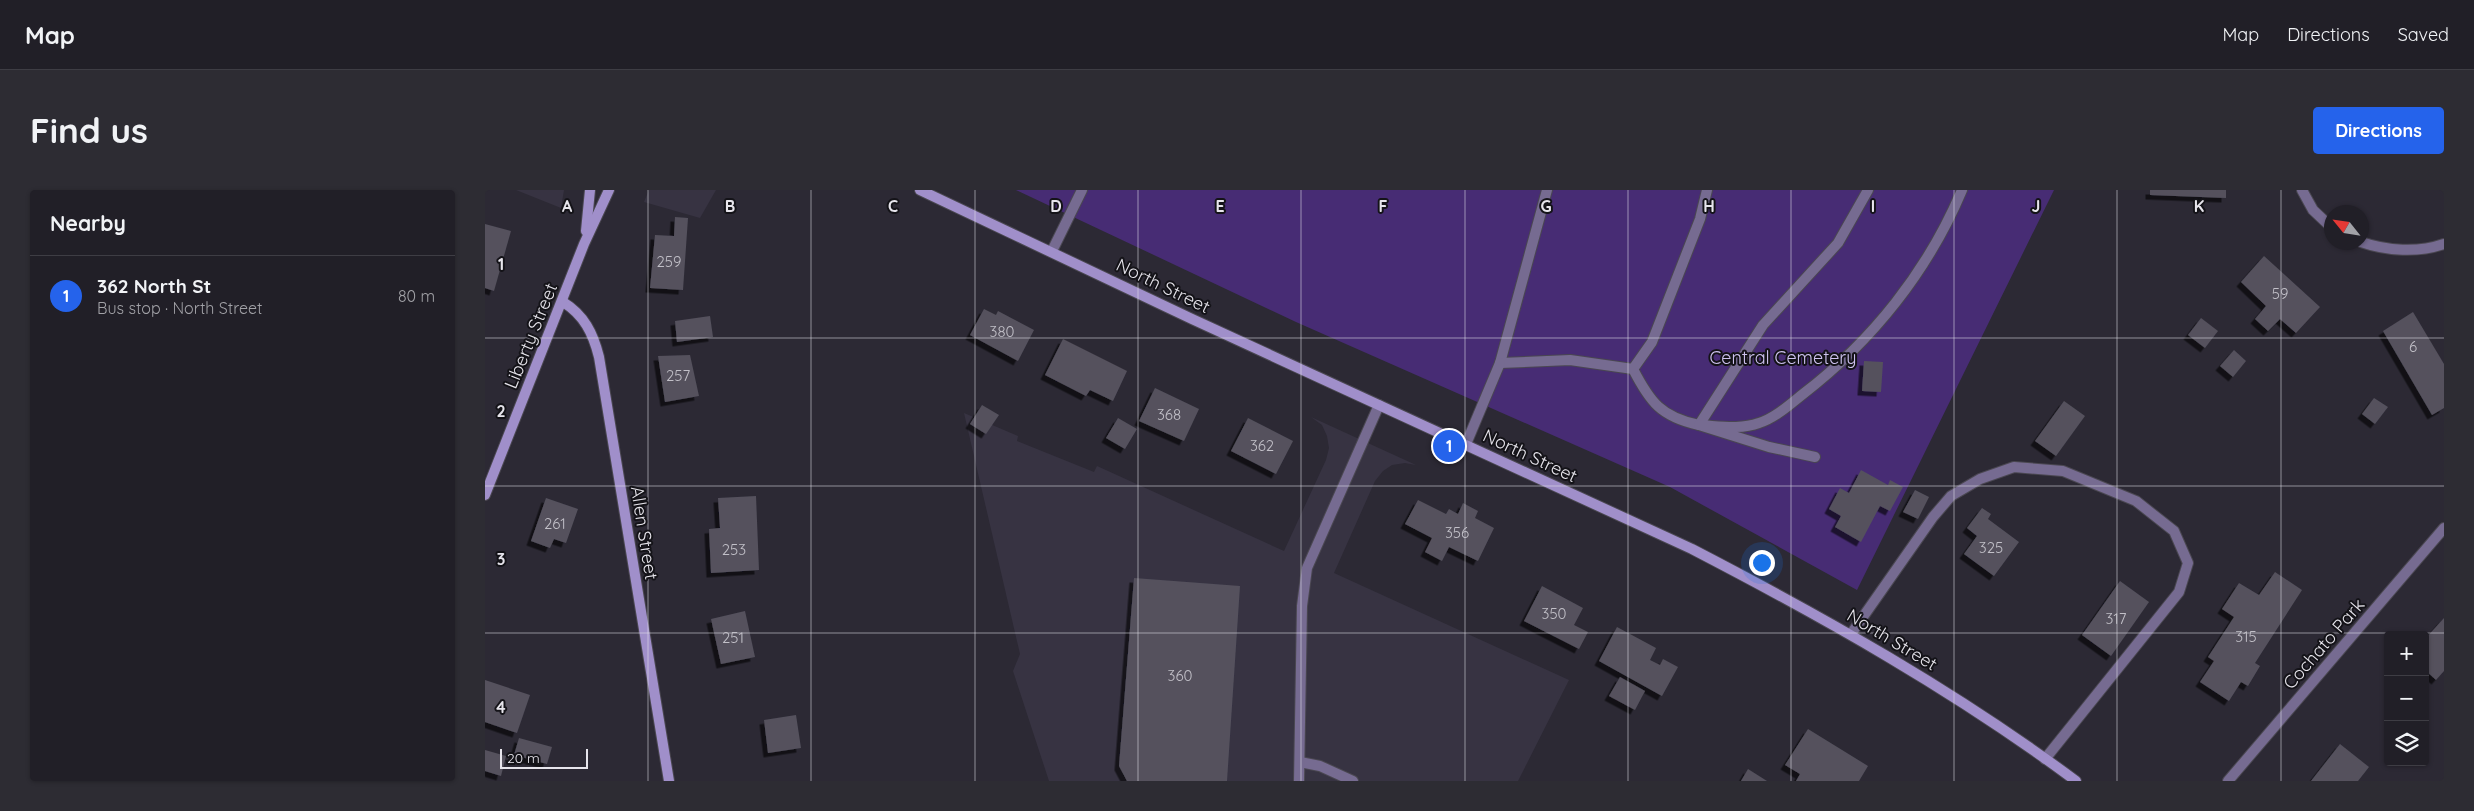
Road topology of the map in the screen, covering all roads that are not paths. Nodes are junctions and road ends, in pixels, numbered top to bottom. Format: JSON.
{"nodes":[{"id":1,"x":590,"y":190,"type":"edge"},
{"id":2,"x":609,"y":190,"type":"edge"},
{"id":3,"x":920,"y":190,"type":"edge"},
{"id":4,"x":1082,"y":190,"type":"edge"},
{"id":5,"x":1547,"y":190,"type":"edge"},
{"id":6,"x":1707,"y":190,"type":"edge"},
{"id":7,"x":1868,"y":190,"type":"edge"},
{"id":8,"x":1962,"y":190,"type":"edge"},
{"id":9,"x":2301,"y":190,"type":"edge"},
{"id":10,"x":2324,"y":220,"type":"edge"},
{"id":11,"x":584,"y":244,"type":"junction"},
{"id":12,"x":2369,"y":244,"type":"edge"},
{"id":13,"x":2444,"y":244,"type":"edge"},
{"id":14,"x":1052,"y":251,"type":"junction"},
{"id":15,"x":563,"y":302,"type":"junction"},
{"id":16,"x":1500,"y":363,"type":"junction"},
{"id":17,"x":1633,"y":369,"type":"junction"},
{"id":18,"x":1379,"y":405,"type":"junction"},
{"id":19,"x":1699,"y":425,"type":"junction"},
{"id":20,"x":1466,"y":444,"type":"junction"},
{"id":21,"x":1815,"y":457,"type":"dead end"},
{"id":22,"x":485,"y":495,"type":"edge"},
{"id":23,"x":2444,"y":528,"type":"edge"},
{"id":24,"x":1851,"y":634,"type":"junction"},
{"id":25,"x":2045,"y":759,"type":"junction"},
{"id":26,"x":1300,"y":762,"type":"junction"},
{"id":27,"x":669,"y":781,"type":"edge"},
{"id":28,"x":1299,"y":781,"type":"edge"},
{"id":29,"x":1353,"y":781,"type":"edge"},
{"id":30,"x":2076,"y":781,"type":"edge"},
{"id":31,"x":2228,"y":781,"type":"edge"}],
"edges":[{"from":1,"to":11,"type":"main road","name":"Liberty Street"},
{"from":2,"to":11,"type":"main road","name":"Liberty Street"},
{"from":3,"to":14,"type":"main road","name":"North Street"},
{"from":4,"to":14,"type":"street"},
{"from":5,"to":16,"type":"street"},
{"from":6,"to":17,"type":"street"},
{"from":7,"to":19,"type":"street"},
{"from":8,"to":19,"type":"street"},
{"from":9,"to":10,"type":"street"},
{"from":11,"to":15,"type":"main road","name":"Liberty Street"},
{"from":12,"to":13,"type":"street"},
{"from":14,"to":18,"type":"main road","name":"North Street"},
{"from":15,"to":22,"type":"main road","name":"Liberty Street"},
{"from":15,"to":27,"type":"main road","name":"Allen Street"},
{"from":16,"to":17,"type":"street"},
{"from":16,"to":20,"type":"street"},
{"from":17,"to":19,"type":"street"},
{"from":18,"to":20,"type":"main road","name":"North Street"},
{"from":18,"to":26,"type":"street"},
{"from":19,"to":21,"type":"street"},
{"from":20,"to":24,"type":"main road","name":"North Street"},
{"from":23,"to":31,"type":"street","name":"Cochato Park"},
{"from":24,"to":25,"type":"main road","name":"North Street"},
{"from":24,"to":25,"type":"street"},
{"from":25,"to":30,"type":"main road","name":"North Street"},
{"from":26,"to":28,"type":"street"},
{"from":26,"to":29,"type":"street"}]}
